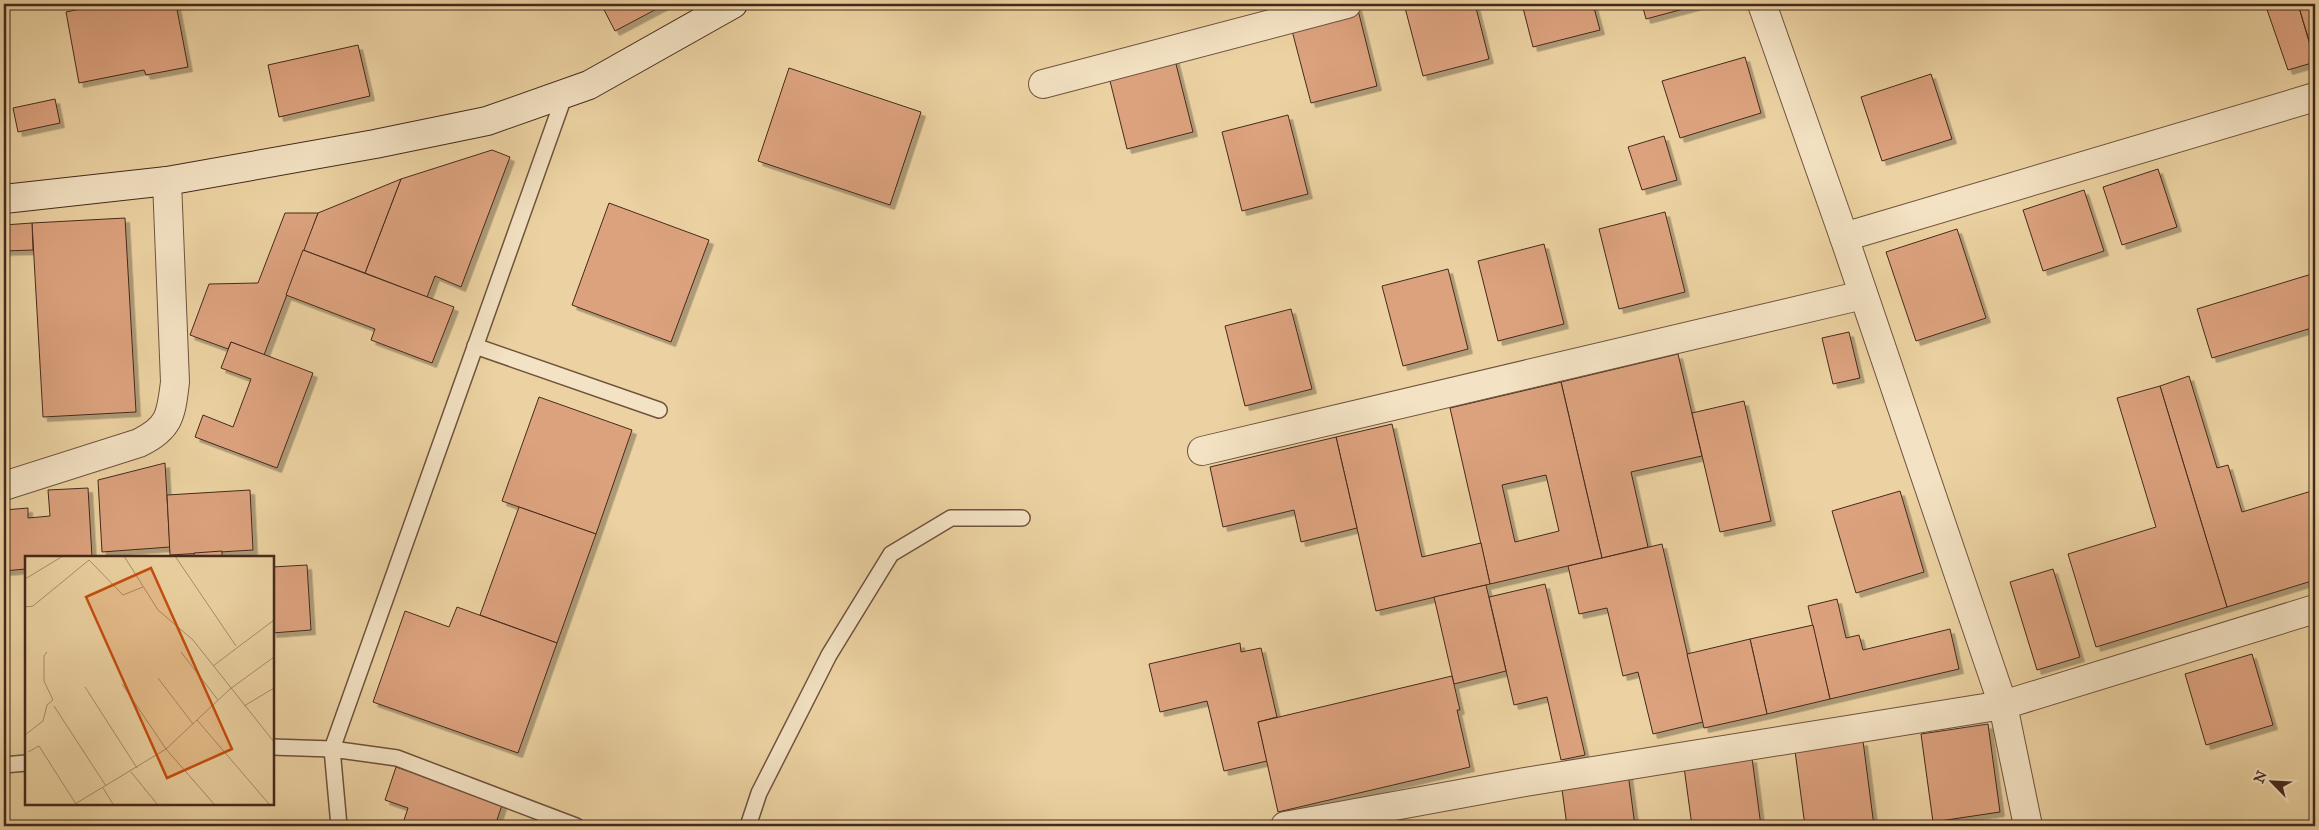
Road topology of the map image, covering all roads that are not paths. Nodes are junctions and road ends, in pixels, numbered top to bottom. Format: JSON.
{"nodes":[{"id":1,"x":733,"y":4,"type":"edge"},
{"id":2,"x":1347,"y":4,"type":"edge"},
{"id":3,"x":1762,"y":4,"type":"edge"},
{"id":4,"x":1043,"y":84,"type":"dead end"},
{"id":5,"x":565,"y":94,"type":"junction"},
{"id":6,"x":2315,"y":97,"type":"edge"},
{"id":7,"x":166,"y":181,"type":"junction"},
{"id":8,"x":4,"y":199,"type":"edge"},
{"id":9,"x":1844,"y":237,"type":"junction"},
{"id":10,"x":1863,"y":295,"type":"junction"},
{"id":11,"x":475,"y":346,"type":"junction"},
{"id":12,"x":659,"y":410,"type":"dead end"},
{"id":13,"x":1202,"y":451,"type":"dead end"},
{"id":14,"x":4,"y":486,"type":"edge"},
{"id":15,"x":1022,"y":518,"type":"dead end"},
{"id":16,"x":2315,"y":610,"type":"edge"},
{"id":17,"x":2002,"y":705,"type":"junction"},
{"id":18,"x":274,"y":747,"type":"edge"},
{"id":19,"x":332,"y":749,"type":"junction"},
{"id":20,"x":25,"y":763,"type":"edge"},
{"id":21,"x":4,"y":765,"type":"edge"},
{"id":22,"x":339,"y":826,"type":"edge"},
{"id":23,"x":576,"y":826,"type":"edge"},
{"id":24,"x":748,"y":826,"type":"edge"},
{"id":25,"x":1285,"y":826,"type":"edge"},
{"id":26,"x":2028,"y":826,"type":"edge"}],
"edges":[{"from":1,"to":5,"type":"street"},
{"from":2,"to":4,"type":"street"},
{"from":3,"to":9,"type":"street"},
{"from":5,"to":7,"type":"street"},
{"from":5,"to":11,"type":"lane"},
{"from":6,"to":9,"type":"street"},
{"from":7,"to":8,"type":"street"},
{"from":7,"to":14,"type":"street"},
{"from":9,"to":10,"type":"street"},
{"from":10,"to":13,"type":"street"},
{"from":10,"to":17,"type":"street"},
{"from":11,"to":12,"type":"lane"},
{"from":11,"to":19,"type":"lane"},
{"from":15,"to":24,"type":"lane"},
{"from":16,"to":17,"type":"street"},
{"from":17,"to":25,"type":"street"},
{"from":17,"to":26,"type":"street"},
{"from":18,"to":19,"type":"lane"},
{"from":19,"to":22,"type":"lane"},
{"from":19,"to":23,"type":"lane"},
{"from":20,"to":21,"type":"lane"}]}
